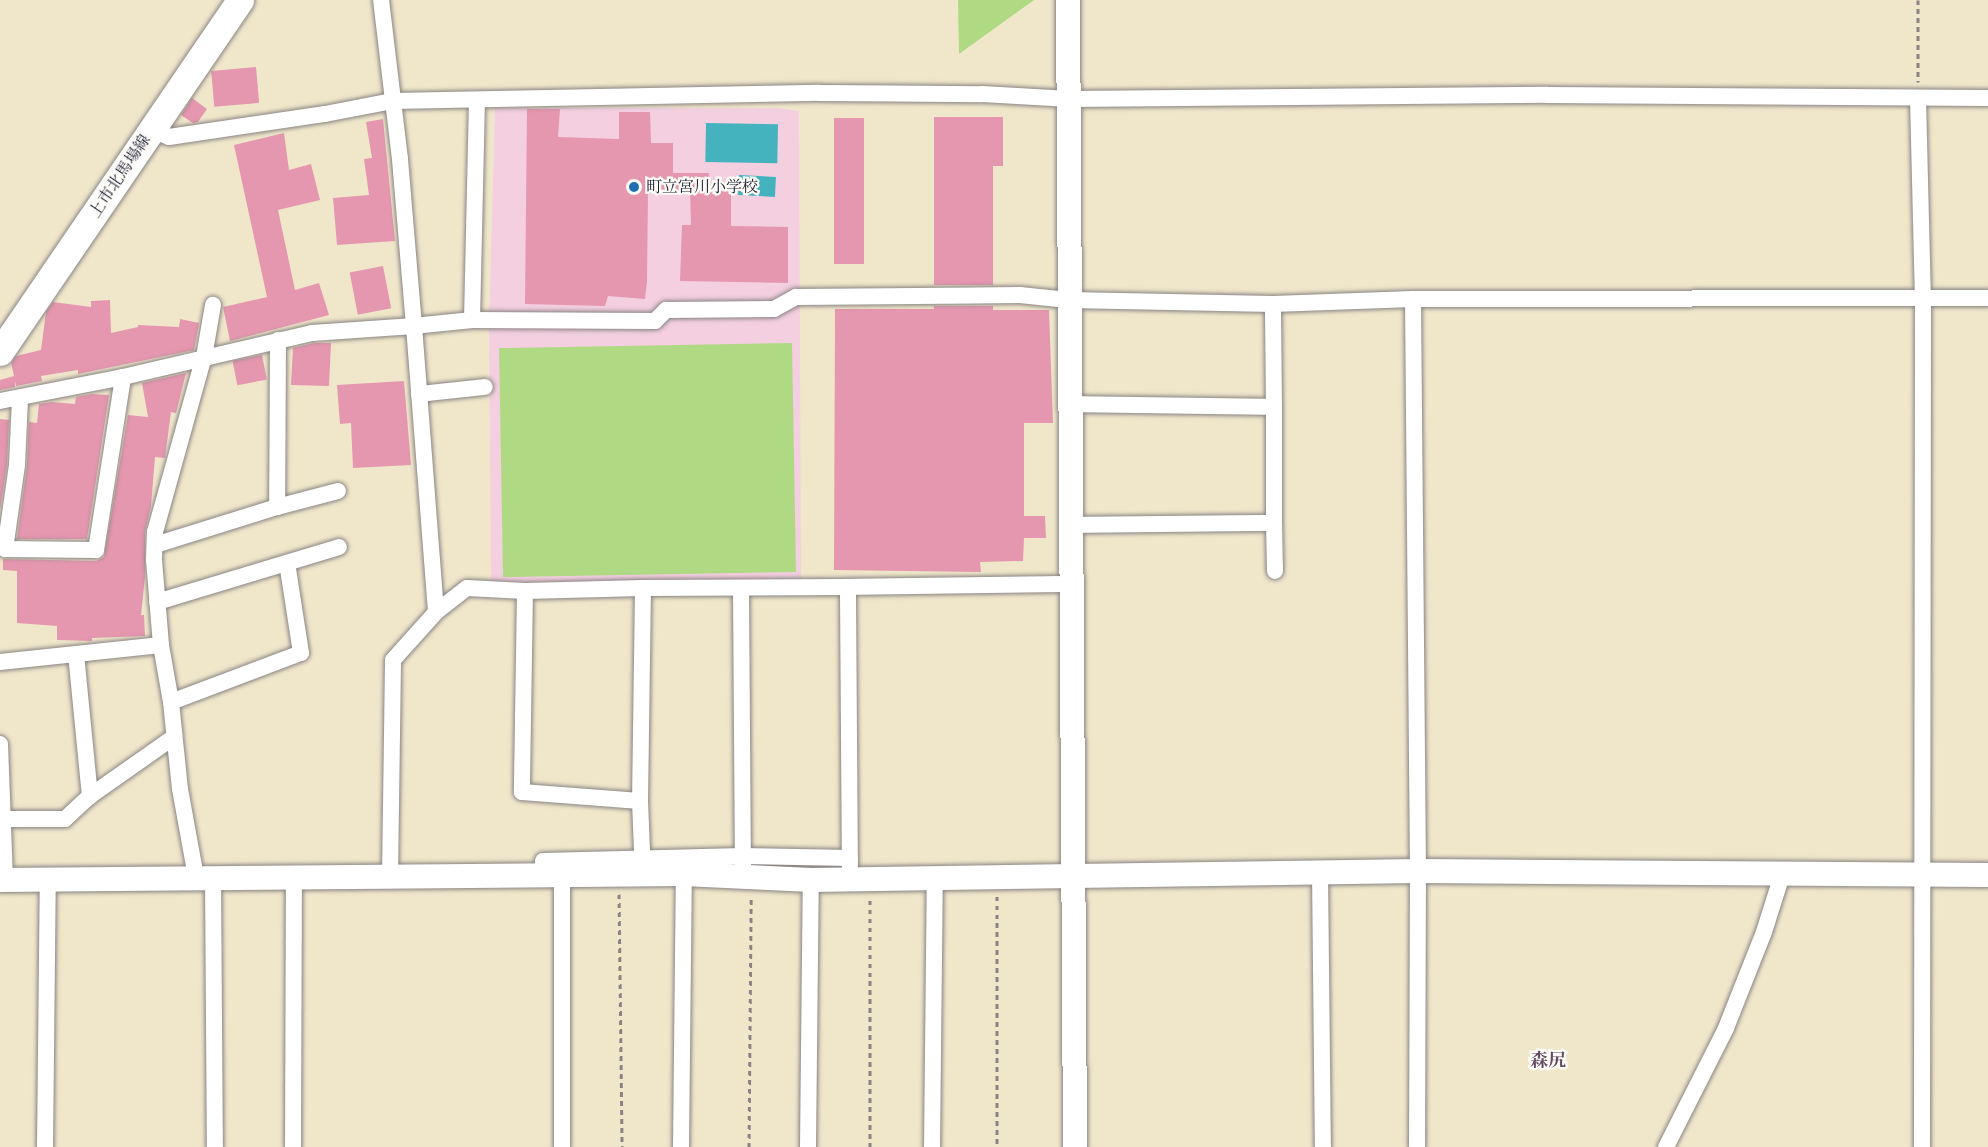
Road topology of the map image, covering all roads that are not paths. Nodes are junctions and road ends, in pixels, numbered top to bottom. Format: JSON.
{"nodes":[{"id":1,"x":240,"y":0,"type":"edge"},
{"id":2,"x":381,"y":0,"type":"edge"},
{"id":3,"x":1068,"y":0,"type":"edge"},
{"id":4,"x":1918,"y":98,"type":"junction"},
{"id":5,"x":1988,"y":98,"type":"edge"},
{"id":6,"x":1070,"y":99,"type":"junction"},
{"id":7,"x":477,"y":100,"type":"junction"},
{"id":8,"x":392,"y":101,"type":"junction"},
{"id":9,"x":151,"y":130,"type":"junction"},
{"id":10,"x":1988,"y":298,"type":"edge"},
{"id":11,"x":1413,"y":299,"type":"junction"},
{"id":12,"x":1923,"y":299,"type":"junction"},
{"id":13,"x":1068,"y":300,"type":"junction"},
{"id":14,"x":1273,"y":304,"type":"junction"},
{"id":15,"x":213,"y":305,"type":"dead end"},
{"id":16,"x":472,"y":320,"type":"junction"},
{"id":17,"x":414,"y":327,"type":"junction"},
{"id":18,"x":278,"y":340,"type":"junction"},
{"id":19,"x":0,"y":352,"type":"edge"},
{"id":20,"x":204,"y":357,"type":"junction"},
{"id":21,"x":123,"y":376,"type":"junction"},
{"id":22,"x":485,"y":387,"type":"dead end"},
{"id":23,"x":419,"y":394,"type":"junction"},
{"id":24,"x":21,"y":399,"type":"junction"},
{"id":25,"x":0,"y":401,"type":"edge"},
{"id":26,"x":1071,"y":404,"type":"junction"},
{"id":27,"x":1274,"y":407,"type":"junction"},
{"id":28,"x":338,"y":491,"type":"dead end"},
{"id":29,"x":277,"y":507,"type":"junction"},
{"id":30,"x":1274,"y":523,"type":"junction"},
{"id":31,"x":1071,"y":525,"type":"junction"},
{"id":32,"x":155,"y":545,"type":"junction"},
{"id":33,"x":339,"y":547,"type":"dead end"},
{"id":34,"x":287,"y":563,"type":"junction"},
{"id":35,"x":1275,"y":571,"type":"dead end"},
{"id":36,"x":1072,"y":584,"type":"junction"},
{"id":37,"x":848,"y":587,"type":"junction"},
{"id":38,"x":643,"y":588,"type":"junction"},
{"id":39,"x":741,"y":589,"type":"junction"},
{"id":40,"x":525,"y":591,"type":"junction"},
{"id":41,"x":157,"y":602,"type":"junction"},
{"id":42,"x":436,"y":612,"type":"junction"},
{"id":43,"x":161,"y":645,"type":"junction"},
{"id":44,"x":76,"y":654,"type":"junction"},
{"id":45,"x":0,"y":662,"type":"edge"},
{"id":46,"x":171,"y":702,"type":"junction"},
{"id":47,"x":174,"y":737,"type":"junction"},
{"id":48,"x":0,"y":744,"type":"edge"},
{"id":49,"x":90,"y":796,"type":"junction"},
{"id":50,"x":640,"y":801,"type":"junction"},
{"id":51,"x":5,"y":819,"type":"junction"},
{"id":52,"x":642,"y":866,"type":"junction"},
{"id":53,"x":746,"y":870,"type":"junction"},
{"id":54,"x":1418,"y":871,"type":"junction"},
{"id":55,"x":856,"y":872,"type":"junction"},
{"id":56,"x":1320,"y":872,"type":"junction"},
{"id":57,"x":684,"y":874,"type":"junction"},
{"id":58,"x":1782,"y":875,"type":"junction"},
{"id":59,"x":1921,"y":875,"type":"junction"},
{"id":60,"x":1988,"y":875,"type":"edge"},
{"id":61,"x":1073,"y":876,"type":"junction"},
{"id":62,"x":205,"y":877,"type":"junction"},
{"id":63,"x":294,"y":877,"type":"junction"},
{"id":64,"x":390,"y":877,"type":"junction"},
{"id":65,"x":552,"y":877,"type":"junction"},
{"id":66,"x":935,"y":877,"type":"junction"},
{"id":67,"x":2,"y":880,"type":"edge"},
{"id":68,"x":811,"y":880,"type":"junction"},
{"id":69,"x":48,"y":881,"type":"junction"},
{"id":70,"x":45,"y":1147,"type":"edge"},
{"id":71,"x":215,"y":1147,"type":"edge"},
{"id":72,"x":293,"y":1147,"type":"edge"},
{"id":73,"x":562,"y":1147,"type":"edge"},
{"id":74,"x":681,"y":1147,"type":"edge"},
{"id":75,"x":808,"y":1147,"type":"edge"},
{"id":76,"x":932,"y":1147,"type":"edge"},
{"id":77,"x":1075,"y":1147,"type":"edge"},
{"id":78,"x":1323,"y":1147,"type":"edge"},
{"id":79,"x":1417,"y":1147,"type":"edge"},
{"id":80,"x":1666,"y":1147,"type":"edge"},
{"id":81,"x":1922,"y":1147,"type":"edge"}],
"edges":[{"from":1,"to":9,"type":"main road","name":"上市北馬場線"},
{"from":2,"to":8,"type":"street"},
{"from":3,"to":6,"type":"street"},
{"from":4,"to":5,"type":"street"},
{"from":4,"to":6,"type":"street"},
{"from":4,"to":12,"type":"street"},
{"from":6,"to":7,"type":"street"},
{"from":6,"to":13,"type":"street"},
{"from":7,"to":8,"type":"street"},
{"from":7,"to":16,"type":"street"},
{"from":8,"to":9,"type":"street"},
{"from":8,"to":17,"type":"street"},
{"from":9,"to":19,"type":"main road","name":"上市北馬場線"},
{"from":10,"to":12,"type":"street"},
{"from":11,"to":12,"type":"street"},
{"from":11,"to":14,"type":"street"},
{"from":11,"to":54,"type":"street"},
{"from":12,"to":59,"type":"street"},
{"from":13,"to":14,"type":"street"},
{"from":13,"to":16,"type":"street"},
{"from":13,"to":26,"type":"street"},
{"from":14,"to":27,"type":"street"},
{"from":15,"to":20,"type":"street"},
{"from":16,"to":17,"type":"street"},
{"from":17,"to":18,"type":"street"},
{"from":17,"to":23,"type":"street"},
{"from":18,"to":20,"type":"street"},
{"from":18,"to":29,"type":"street"},
{"from":20,"to":21,"type":"street"},
{"from":20,"to":32,"type":"street"},
{"from":21,"to":24,"type":"street"},
{"from":21,"to":24,"type":"street"},
{"from":22,"to":23,"type":"street"},
{"from":23,"to":42,"type":"street"},
{"from":24,"to":25,"type":"street"},
{"from":26,"to":27,"type":"street"},
{"from":26,"to":31,"type":"street"},
{"from":27,"to":30,"type":"street"},
{"from":28,"to":29,"type":"street"},
{"from":29,"to":32,"type":"street"},
{"from":30,"to":31,"type":"street"},
{"from":30,"to":35,"type":"street"},
{"from":31,"to":36,"type":"street"},
{"from":32,"to":41,"type":"street"},
{"from":33,"to":34,"type":"street"},
{"from":34,"to":41,"type":"street"},
{"from":34,"to":46,"type":"street"},
{"from":36,"to":37,"type":"street"},
{"from":36,"to":61,"type":"street"},
{"from":37,"to":39,"type":"street"},
{"from":37,"to":55,"type":"street"},
{"from":38,"to":39,"type":"street"},
{"from":38,"to":40,"type":"street"},
{"from":38,"to":50,"type":"street"},
{"from":39,"to":53,"type":"street"},
{"from":40,"to":42,"type":"street"},
{"from":40,"to":50,"type":"street"},
{"from":41,"to":43,"type":"street"},
{"from":42,"to":64,"type":"street"},
{"from":43,"to":44,"type":"street"},
{"from":43,"to":46,"type":"street"},
{"from":44,"to":45,"type":"street"},
{"from":44,"to":49,"type":"street"},
{"from":46,"to":47,"type":"street"},
{"from":47,"to":49,"type":"street"},
{"from":47,"to":62,"type":"street"},
{"from":48,"to":51,"type":"street"},
{"from":49,"to":51,"type":"street"},
{"from":50,"to":52,"type":"street"},
{"from":51,"to":67,"type":"street"},
{"from":52,"to":53,"type":"street"},
{"from":52,"to":57,"type":"street"},
{"from":52,"to":65,"type":"street"},
{"from":52,"to":65,"type":"street"},
{"from":53,"to":55,"type":"street"},
{"from":53,"to":57,"type":"street"},
{"from":53,"to":68,"type":"street"},
{"from":54,"to":56,"type":"street"},
{"from":54,"to":58,"type":"street"},
{"from":54,"to":79,"type":"street"},
{"from":55,"to":66,"type":"street"},
{"from":55,"to":68,"type":"street"},
{"from":56,"to":61,"type":"street"},
{"from":56,"to":78,"type":"street"},
{"from":57,"to":74,"type":"street"},
{"from":58,"to":59,"type":"street"},
{"from":58,"to":80,"type":"street"},
{"from":59,"to":60,"type":"street"},
{"from":59,"to":81,"type":"street"},
{"from":61,"to":66,"type":"street"},
{"from":61,"to":77,"type":"street"},
{"from":62,"to":63,"type":"street"},
{"from":62,"to":69,"type":"street"},
{"from":62,"to":71,"type":"street"},
{"from":63,"to":64,"type":"street"},
{"from":63,"to":72,"type":"street"},
{"from":64,"to":65,"type":"street"},
{"from":65,"to":73,"type":"street"},
{"from":66,"to":76,"type":"street"},
{"from":67,"to":69,"type":"street"},
{"from":68,"to":75,"type":"street"},
{"from":69,"to":70,"type":"street"}]}
